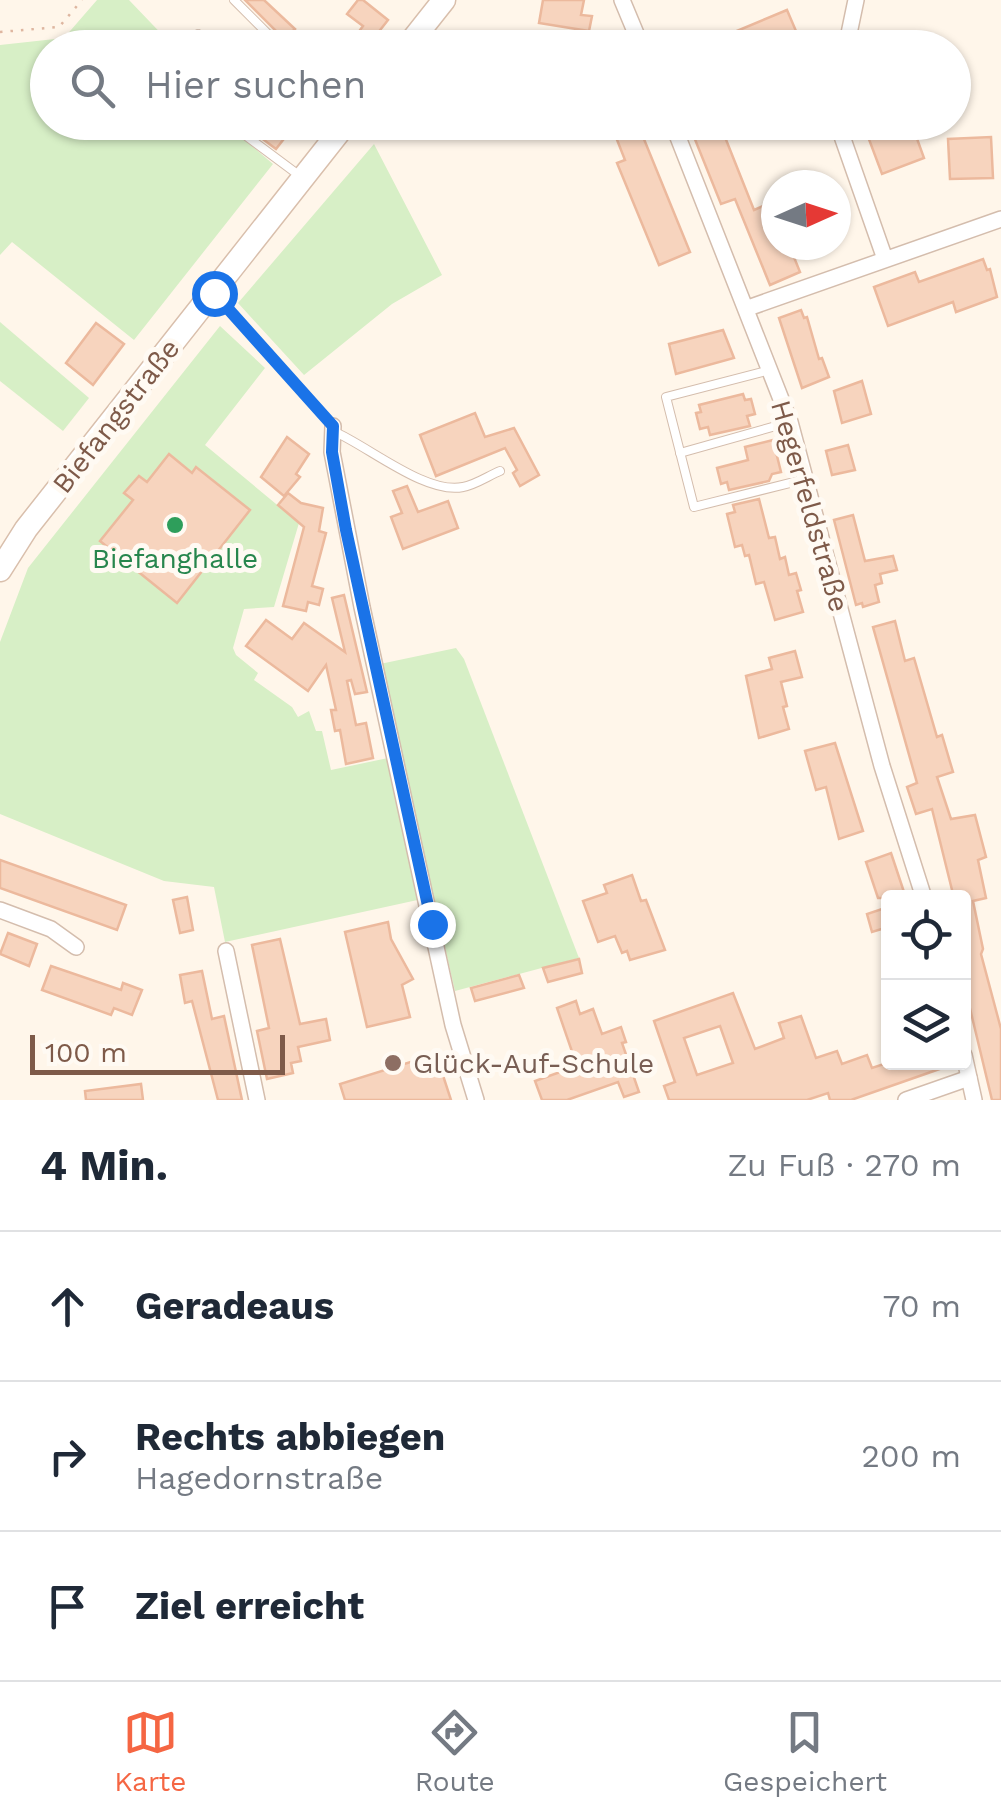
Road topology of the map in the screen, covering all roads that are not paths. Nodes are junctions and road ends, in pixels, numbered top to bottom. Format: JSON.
{"nodes":[{"id":1,"x":234,"y":0,"type":"edge"},
{"id":2,"x":444,"y":0,"type":"edge"},
{"id":3,"x":622,"y":0,"type":"edge"},
{"id":4,"x":856,"y":0,"type":"edge"},
{"id":5,"x":264,"y":30,"type":"edge"},
{"id":6,"x":420,"y":30,"type":"edge"},
{"id":7,"x":634,"y":30,"type":"edge"},
{"id":8,"x":850,"y":30,"type":"edge"},
{"id":9,"x":252,"y":140,"type":"edge"},
{"id":10,"x":334,"y":140,"type":"edge"},
{"id":11,"x":679,"y":140,"type":"edge"},
{"id":12,"x":843,"y":140,"type":"edge"},
{"id":13,"x":304,"y":178,"type":"junction"},
{"id":14,"x":1001,"y":220,"type":"edge"},
{"id":15,"x":885,"y":259,"type":"junction"},
{"id":16,"x":748,"y":308,"type":"junction"},
{"id":17,"x":771,"y":370,"type":"junction"},
{"id":18,"x":790,"y":422,"type":"junction"},
{"id":19,"x":333,"y":429,"type":"joint"},
{"id":20,"x":680,"y":453,"type":"junction"},
{"id":21,"x":500,"y":471,"type":"dead end"},
{"id":22,"x":806,"y":480,"type":"junction"},
{"id":23,"x":7,"y":541,"type":"edge"},
{"id":24,"x":0,"y":570,"type":"edge"},
{"id":25,"x":921,"y":890,"type":"edge"},
{"id":26,"x":0,"y":910,"type":"edge"},
{"id":27,"x":76,"y":947,"type":"dead end"},
{"id":28,"x":226,"y":952,"type":"dead end"},
{"id":29,"x":967,"y":1070,"type":"edge"},
{"id":30,"x":969,"y":1078,"type":"junction"},
{"id":31,"x":257,"y":1100,"type":"edge"},
{"id":32,"x":476,"y":1100,"type":"edge"},
{"id":33,"x":906,"y":1100,"type":"edge"},
{"id":34,"x":974,"y":1100,"type":"edge"}],
"edges":[{"from":1,"to":5,"type":"lane"},
{"from":2,"to":6,"type":"main road"},
{"from":3,"to":7,"type":"street"},
{"from":4,"to":8,"type":"street"},
{"from":9,"to":13,"type":"lane"},
{"from":10,"to":13,"type":"main road","name":"Biefangstraße"},
{"from":11,"to":16,"type":"street","name":"Hegerfeldstraße"},
{"from":12,"to":15,"type":"street"},
{"from":13,"to":23,"type":"main road","name":"Biefangstraße"},
{"from":14,"to":15,"type":"street"},
{"from":15,"to":16,"type":"street"},
{"from":16,"to":17,"type":"street","name":"Hegerfeldstraße"},
{"from":17,"to":18,"type":"street","name":"Hegerfeldstraße"},
{"from":17,"to":20,"type":"lane"},
{"from":18,"to":20,"type":"lane"},
{"from":18,"to":22,"type":"street","name":"Hegerfeldstraße"},
{"from":19,"to":21,"type":"lane"},
{"from":19,"to":32,"type":"street"},
{"from":20,"to":22,"type":"lane"},
{"from":22,"to":25,"type":"street","name":"Hegerfeldstraße"},
{"from":23,"to":24,"type":"main road","name":"Biefangstraße"},
{"from":26,"to":27,"type":"street"},
{"from":28,"to":31,"type":"street"},
{"from":29,"to":30,"type":"street"},
{"from":30,"to":33,"type":"street"},
{"from":30,"to":34,"type":"street"}]}
